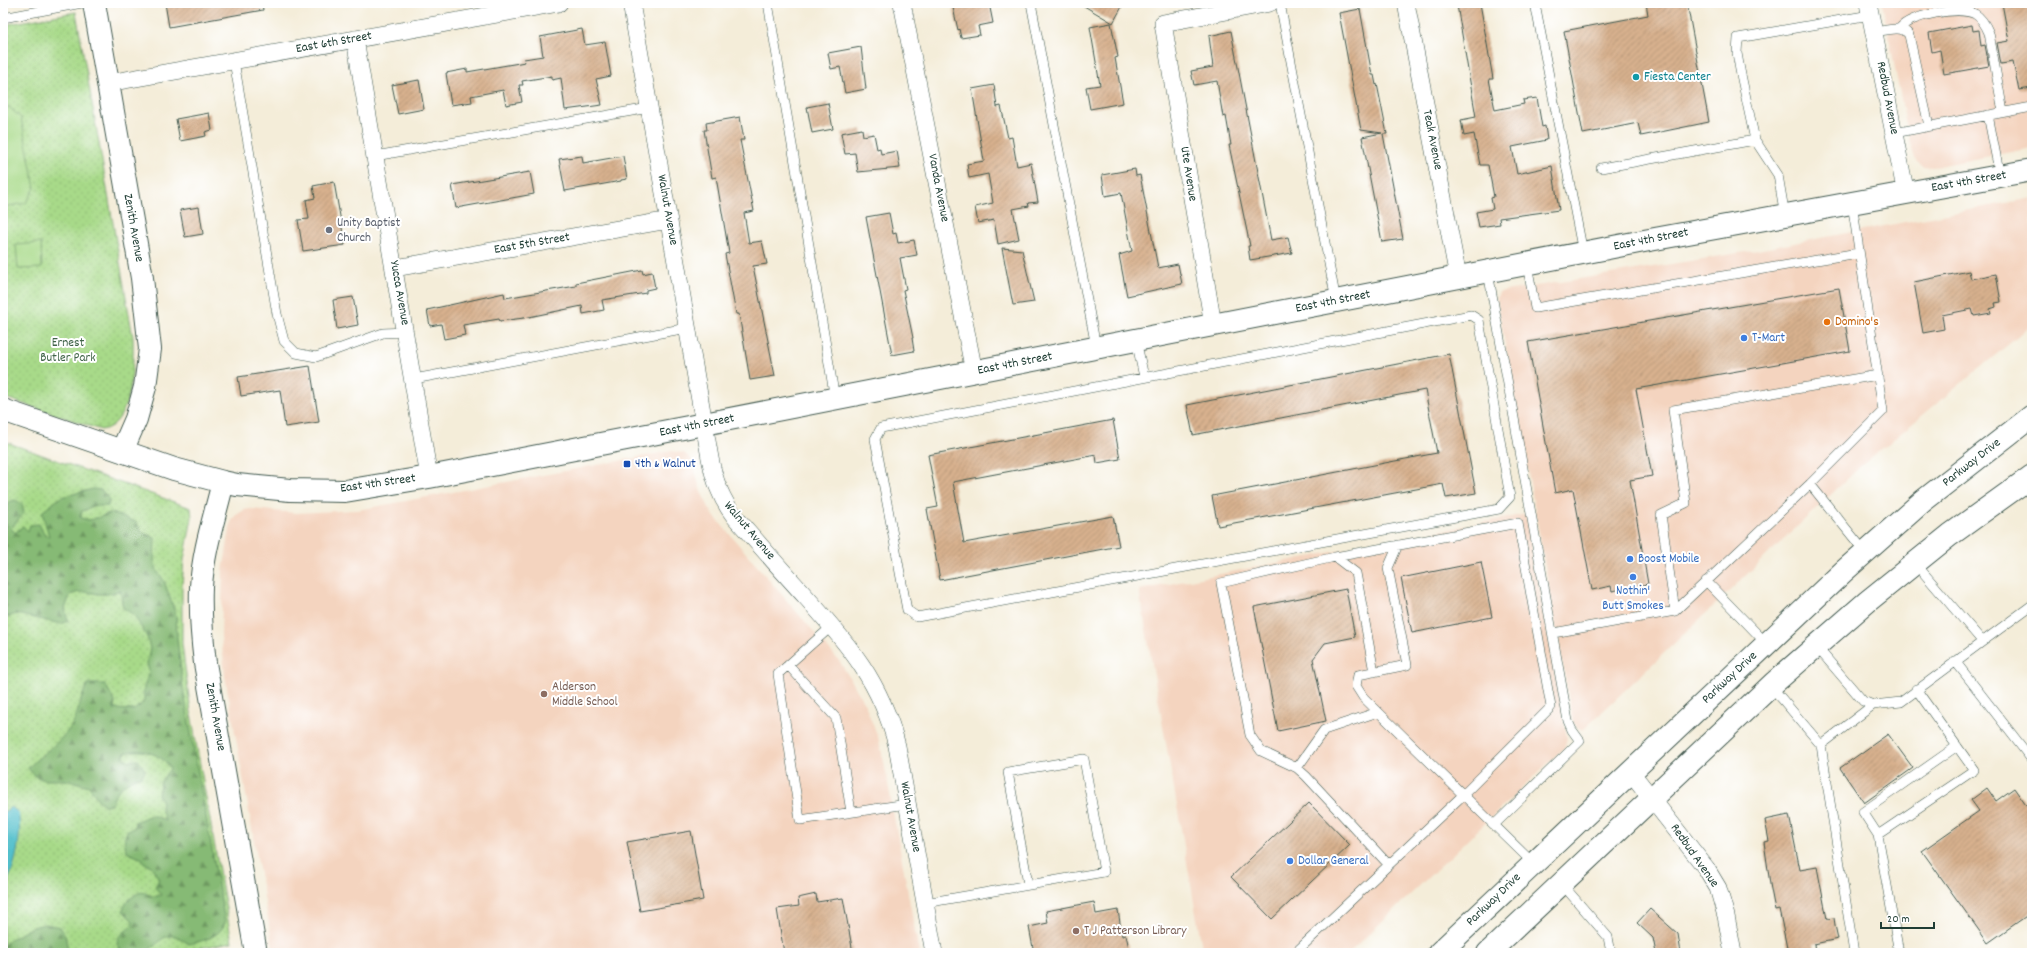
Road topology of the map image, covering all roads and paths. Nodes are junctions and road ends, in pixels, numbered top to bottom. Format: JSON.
{"nodes":[{"id":1,"x":82,"y":3,"type":"edge"},
{"id":2,"x":94,"y":3,"type":"edge"},
{"id":3,"x":559,"y":3,"type":"edge"},
{"id":4,"x":631,"y":3,"type":"edge"},
{"id":5,"x":768,"y":3,"type":"edge"},
{"id":6,"x":902,"y":3,"type":"edge"},
{"id":7,"x":1030,"y":3,"type":"edge"},
{"id":8,"x":1270,"y":3,"type":"edge"},
{"id":9,"x":1280,"y":3,"type":"edge"},
{"id":10,"x":1406,"y":3,"type":"edge"},
{"id":11,"x":1535,"y":3,"type":"edge"},
{"id":12,"x":1869,"y":9,"type":"edge"},
{"id":13,"x":3,"y":18,"type":"edge"},
{"id":14,"x":1900,"y":28,"type":"junction"},
{"id":15,"x":1874,"y":32,"type":"junction"},
{"id":16,"x":355,"y":39,"type":"junction"},
{"id":17,"x":234,"y":61,"type":"junction"},
{"id":18,"x":108,"y":83,"type":"junction"},
{"id":19,"x":2032,"y":106,"type":"edge"},
{"id":20,"x":649,"y":108,"type":"junction"},
{"id":21,"x":2003,"y":112,"type":"junction"},
{"id":22,"x":1988,"y":115,"type":"junction"},
{"id":23,"x":1928,"y":126,"type":"junction"},
{"id":24,"x":1894,"y":133,"type":"junction"},
{"id":25,"x":1755,"y":140,"type":"junction"},
{"id":26,"x":375,"y":156,"type":"junction"},
{"id":27,"x":1602,"y":168,"type":"dead end"},
{"id":28,"x":2032,"y":170,"type":"edge"},
{"id":29,"x":2000,"y":176,"type":"junction"},
{"id":30,"x":1906,"y":194,"type":"junction"},
{"id":31,"x":1852,"y":203,"type":"junction"},
{"id":32,"x":1785,"y":216,"type":"junction"},
{"id":33,"x":669,"y":220,"type":"junction"},
{"id":34,"x":1582,"y":253,"type":"junction"},
{"id":35,"x":1858,"y":253,"type":"junction"},
{"id":36,"x":1528,"y":264,"type":"junction"},
{"id":37,"x":395,"y":268,"type":"junction"},
{"id":38,"x":1488,"y":272,"type":"junction"},
{"id":39,"x":1458,"y":277,"type":"junction"},
{"id":40,"x":1336,"y":301,"type":"junction"},
{"id":41,"x":1213,"y":325,"type":"junction"},
{"id":42,"x":687,"y":328,"type":"junction"},
{"id":43,"x":406,"y":332,"type":"junction"},
{"id":44,"x":1136,"y":340,"type":"junction"},
{"id":45,"x":1096,"y":348,"type":"junction"},
{"id":46,"x":974,"y":372,"type":"junction"},
{"id":47,"x":1878,"y":375,"type":"junction"},
{"id":48,"x":1144,"y":377,"type":"junction"},
{"id":49,"x":414,"y":379,"type":"junction"},
{"id":50,"x":835,"y":399,"type":"junction"},
{"id":51,"x":3,"y":410,"type":"edge"},
{"id":52,"x":2032,"y":416,"type":"edge"},
{"id":53,"x":704,"y":424,"type":"junction"},
{"id":54,"x":122,"y":451,"type":"junction"},
{"id":55,"x":2032,"y":476,"type":"edge"},
{"id":56,"x":430,"y":477,"type":"junction"},
{"id":57,"x":223,"y":482,"type":"junction"},
{"id":58,"x":1810,"y":484,"type":"junction"},
{"id":59,"x":1398,"y":545,"type":"junction"},
{"id":60,"x":1865,"y":552,"type":"junction"},
{"id":61,"x":1335,"y":557,"type":"junction"},
{"id":62,"x":1916,"y":563,"type":"junction"},
{"id":63,"x":1706,"y":581,"type":"junction"},
{"id":64,"x":2031,"y":606,"type":"edge"},
{"id":65,"x":1675,"y":611,"type":"junction"},
{"id":66,"x":832,"y":626,"type":"junction"},
{"id":67,"x":1553,"y":633,"type":"junction"},
{"id":68,"x":1982,"y":641,"type":"junction"},
{"id":69,"x":1766,"y":643,"type":"junction"},
{"id":70,"x":1816,"y":646,"type":"junction"},
{"id":71,"x":1956,"y":661,"type":"junction"},
{"id":72,"x":788,"y":665,"type":"junction"},
{"id":73,"x":1374,"y":672,"type":"junction"},
{"id":74,"x":1771,"y":686,"type":"junction"},
{"id":75,"x":1916,"y":689,"type":"junction"},
{"id":76,"x":1873,"y":705,"type":"junction"},
{"id":77,"x":1378,"y":712,"type":"junction"},
{"id":78,"x":1821,"y":745,"type":"junction"},
{"id":79,"x":1957,"y":746,"type":"junction"},
{"id":80,"x":2032,"y":760,"type":"edge"},
{"id":81,"x":1296,"y":768,"type":"junction"},
{"id":82,"x":1630,"y":771,"type":"junction"},
{"id":83,"x":1463,"y":795,"type":"junction"},
{"id":84,"x":1653,"y":799,"type":"junction"},
{"id":85,"x":907,"y":804,"type":"junction"},
{"id":86,"x":851,"y":812,"type":"junction"},
{"id":87,"x":1494,"y":826,"type":"junction"},
{"id":88,"x":1878,"y":835,"type":"junction"},
{"id":89,"x":1533,"y":863,"type":"junction"},
{"id":90,"x":1388,"y":864,"type":"junction"},
{"id":91,"x":1028,"y":884,"type":"junction"},
{"id":92,"x":1562,"y":884,"type":"junction"},
{"id":93,"x":925,"y":903,"type":"junction"},
{"id":94,"x":252,"y":952,"type":"edge"},
{"id":95,"x":934,"y":953,"type":"edge"},
{"id":96,"x":1294,"y":953,"type":"edge"},
{"id":97,"x":1439,"y":953,"type":"edge"},
{"id":98,"x":1488,"y":953,"type":"edge"},
{"id":99,"x":1611,"y":953,"type":"edge"},
{"id":100,"x":1733,"y":953,"type":"edge"},
{"id":101,"x":1854,"y":953,"type":"edge"},
{"id":102,"x":1899,"y":953,"type":"edge"}],
"edges":[{"from":1,"to":13,"type":"lane"},
{"from":2,"to":18,"type":"main road","name":"Zenith Avenue"},
{"from":3,"to":16,"type":"street","name":"East 6th Street"},
{"from":4,"to":20,"type":"street","name":"Walnut Avenue"},
{"from":5,"to":50,"type":"lane"},
{"from":6,"to":46,"type":"street","name":"Vanda Avenue"},
{"from":7,"to":45,"type":"lane"},
{"from":8,"to":41,"type":"street","name":"Ute Avenue"},
{"from":9,"to":40,"type":"lane"},
{"from":10,"to":39,"type":"street","name":"Teak Avenue"},
{"from":11,"to":34,"type":"lane"},
{"from":12,"to":15,"type":"street","name":"Redbud Avenue"},
{"from":12,"to":25,"type":"lane"},
{"from":14,"to":15,"type":"lane"},
{"from":14,"to":21,"type":"lane"},
{"from":14,"to":23,"type":"lane"},
{"from":15,"to":24,"type":"street","name":"Redbud Avenue"},
{"from":16,"to":17,"type":"street","name":"East 6th Street"},
{"from":16,"to":26,"type":"street","name":"Yucca Avenue"},
{"from":17,"to":18,"type":"street","name":"East 6th Street"},
{"from":17,"to":43,"type":"lane"},
{"from":18,"to":54,"type":"main road","name":"Zenith Avenue"},
{"from":19,"to":21,"type":"lane"},
{"from":20,"to":26,"type":"lane"},
{"from":20,"to":33,"type":"street","name":"Walnut Avenue"},
{"from":21,"to":22,"type":"lane"},
{"from":22,"to":23,"type":"lane"},
{"from":22,"to":29,"type":"lane"},
{"from":23,"to":24,"type":"lane"},
{"from":24,"to":30,"type":"street","name":"Redbud Avenue"},
{"from":25,"to":27,"type":"lane"},
{"from":25,"to":32,"type":"lane"},
{"from":26,"to":37,"type":"street","name":"Yucca Avenue"},
{"from":28,"to":29,"type":"main road","name":"East 4th Street"},
{"from":29,"to":30,"type":"main road","name":"East 4th Street"},
{"from":30,"to":31,"type":"main road","name":"East 4th Street"},
{"from":31,"to":32,"type":"main road","name":"East 4th Street"},
{"from":31,"to":35,"type":"lane"},
{"from":32,"to":34,"type":"main road","name":"East 4th Street"},
{"from":33,"to":37,"type":"street","name":"East 5th Street"},
{"from":33,"to":42,"type":"street","name":"Walnut Avenue"},
{"from":34,"to":36,"type":"main road","name":"East 4th Street"},
{"from":35,"to":36,"type":"lane"},
{"from":35,"to":47,"type":"lane"},
{"from":36,"to":38,"type":"main road","name":"East 4th Street"},
{"from":37,"to":43,"type":"street","name":"Yucca Avenue"},
{"from":38,"to":39,"type":"main road","name":"East 4th Street"},
{"from":38,"to":67,"type":"lane"},
{"from":39,"to":40,"type":"main road","name":"East 4th Street"},
{"from":40,"to":41,"type":"main road","name":"East 4th Street"},
{"from":41,"to":44,"type":"main road","name":"East 4th Street"},
{"from":42,"to":49,"type":"lane"},
{"from":42,"to":53,"type":"street","name":"Walnut Avenue"},
{"from":43,"to":49,"type":"street","name":"Yucca Avenue"},
{"from":44,"to":45,"type":"main road","name":"East 4th Street"},
{"from":44,"to":48,"type":"lane"},
{"from":45,"to":46,"type":"main road","name":"East 4th Street"},
{"from":46,"to":50,"type":"main road","name":"East 4th Street"},
{"from":47,"to":58,"type":"lane"},
{"from":47,"to":65,"type":"lane"},
{"from":48,"to":48,"type":"lane"},
{"from":49,"to":56,"type":"street","name":"Yucca Avenue"},
{"from":50,"to":53,"type":"main road","name":"East 4th Street"},
{"from":51,"to":54,"type":"main road","name":"East 4th Street"},
{"from":52,"to":60,"type":"main road","name":"Parkway Drive"},
{"from":53,"to":56,"type":"main road","name":"East 4th Street"},
{"from":53,"to":66,"type":"street","name":"Walnut Avenue"},
{"from":54,"to":57,"type":"main road","name":"East 4th Street"},
{"from":55,"to":62,"type":"main road"},
{"from":56,"to":57,"type":"main road","name":"East 4th Street"},
{"from":57,"to":94,"type":"main road","name":"Zenith Avenue"},
{"from":58,"to":60,"type":"lane"},
{"from":58,"to":63,"type":"lane"},
{"from":59,"to":61,"type":"lane"},
{"from":59,"to":73,"type":"lane"},
{"from":59,"to":83,"type":"lane"},
{"from":60,"to":69,"type":"main road","name":"Parkway Drive"},
{"from":61,"to":73,"type":"lane"},
{"from":61,"to":81,"type":"lane"},
{"from":62,"to":68,"type":"lane"},
{"from":62,"to":70,"type":"main road"},
{"from":63,"to":65,"type":"lane"},
{"from":63,"to":69,"type":"lane"},
{"from":64,"to":68,"type":"lane"},
{"from":65,"to":67,"type":"lane"},
{"from":66,"to":72,"type":"lane"},
{"from":66,"to":85,"type":"street","name":"Walnut Avenue"},
{"from":67,"to":87,"type":"lane"},
{"from":68,"to":71,"type":"lane"},
{"from":69,"to":82,"type":"main road","name":"Parkway Drive"},
{"from":70,"to":74,"type":"main road"},
{"from":70,"to":76,"type":"lane"},
{"from":71,"to":75,"type":"lane"},
{"from":71,"to":80,"type":"lane"},
{"from":72,"to":86,"type":"lane"},
{"from":72,"to":86,"type":"lane"},
{"from":73,"to":77,"type":"lane"},
{"from":74,"to":78,"type":"lane"},
{"from":74,"to":84,"type":"main road"},
{"from":75,"to":76,"type":"lane"},
{"from":75,"to":79,"type":"lane"},
{"from":76,"to":78,"type":"lane"},
{"from":77,"to":81,"type":"lane"},
{"from":77,"to":83,"type":"lane"},
{"from":78,"to":101,"type":"lane"},
{"from":79,"to":88,"type":"lane"},
{"from":79,"to":88,"type":"lane"},
{"from":81,"to":90,"type":"lane"},
{"from":82,"to":84,"type":"street","name":"Redbud Avenue"},
{"from":82,"to":89,"type":"main road","name":"Parkway Drive"},
{"from":83,"to":87,"type":"lane"},
{"from":83,"to":90,"type":"lane"},
{"from":84,"to":92,"type":"main road"},
{"from":84,"to":100,"type":"street","name":"Redbud Avenue"},
{"from":85,"to":86,"type":"lane"},
{"from":85,"to":93,"type":"street","name":"Walnut Avenue"},
{"from":87,"to":89,"type":"lane"},
{"from":88,"to":102,"type":"lane"},
{"from":89,"to":97,"type":"main road","name":"Parkway Drive"},
{"from":90,"to":96,"type":"lane"},
{"from":91,"to":91,"type":"lane"},
{"from":91,"to":93,"type":"lane"},
{"from":92,"to":98,"type":"main road"},
{"from":92,"to":99,"type":"lane"},
{"from":93,"to":95,"type":"street","name":"Walnut Avenue"}]}
